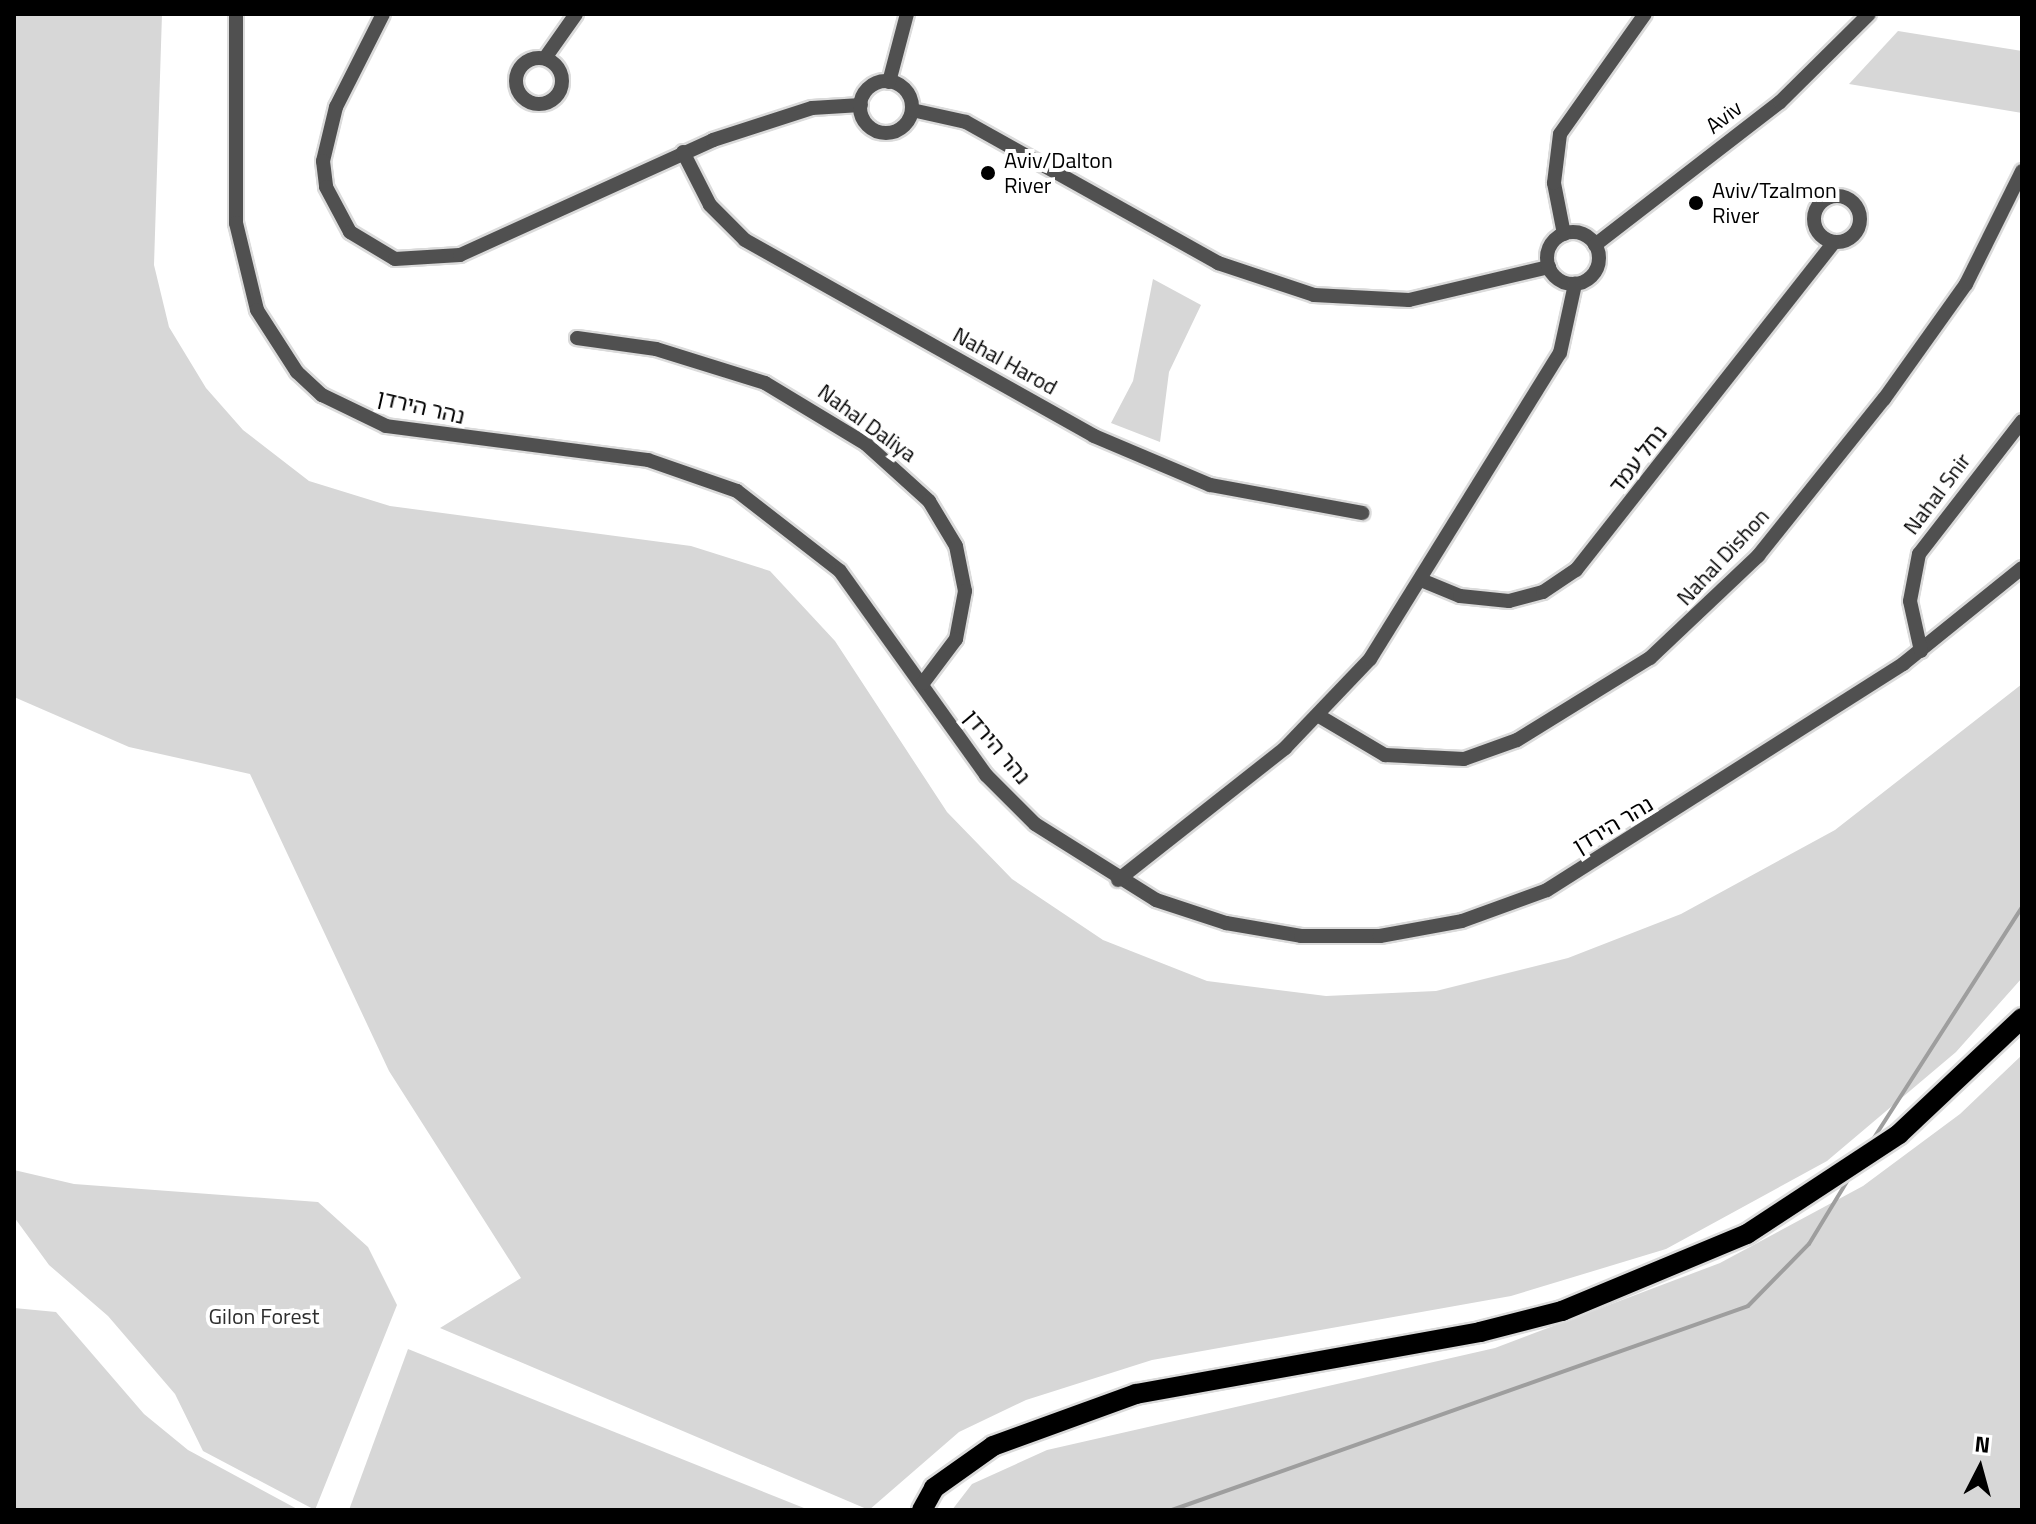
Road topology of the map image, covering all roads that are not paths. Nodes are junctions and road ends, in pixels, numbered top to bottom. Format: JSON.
{"nodes":[{"id":1,"x":236,"y":14,"type":"edge"},
{"id":2,"x":383,"y":14,"type":"edge"},
{"id":3,"x":576,"y":14,"type":"edge"},
{"id":4,"x":907,"y":14,"type":"edge"},
{"id":5,"x":1645,"y":14,"type":"edge"},
{"id":6,"x":1869,"y":14,"type":"edge"},
{"id":7,"x":545,"y":58,"type":"dead end"},
{"id":8,"x":889,"y":82,"type":"junction"},
{"id":9,"x":861,"y":105,"type":"junction"},
{"id":10,"x":912,"y":110,"type":"junction"},
{"id":11,"x":683,"y":152,"type":"junction"},
{"id":12,"x":2022,"y":171,"type":"edge"},
{"id":13,"x":1564,"y":234,"type":"junction"},
{"id":14,"x":1834,"y":242,"type":"dead end"},
{"id":15,"x":1595,"y":245,"type":"junction"},
{"id":16,"x":1549,"y":267,"type":"junction"},
{"id":17,"x":1575,"y":284,"type":"junction"},
{"id":18,"x":577,"y":338,"type":"dead end"},
{"id":19,"x":2022,"y":421,"type":"edge"},
{"id":20,"x":1362,"y":513,"type":"dead end"},
{"id":21,"x":2022,"y":568,"type":"edge"},
{"id":22,"x":1421,"y":580,"type":"junction"},
{"id":23,"x":1921,"y":651,"type":"junction"},
{"id":24,"x":923,"y":683,"type":"junction"},
{"id":25,"x":1319,"y":716,"type":"junction"},
{"id":26,"x":1118,"y":880,"type":"junction"},
{"id":27,"x":2022,"y":1018,"type":"edge"},
{"id":28,"x":922,"y":1510,"type":"edge"}],
"edges":[{"from":1,"to":24,"type":"street","name":"נהר הירדן"},
{"from":2,"to":11,"type":"street"},
{"from":3,"to":7,"type":"street"},
{"from":4,"to":8,"type":"street"},
{"from":5,"to":13,"type":"street"},
{"from":6,"to":15,"type":"street","name":"Aviv"},
{"from":8,"to":9,"type":"street"},
{"from":8,"to":10,"type":"street"},
{"from":9,"to":10,"type":"street"},
{"from":9,"to":11,"type":"street"},
{"from":10,"to":16,"type":"street"},
{"from":11,"to":20,"type":"street","name":"Nahal Harod"},
{"from":12,"to":25,"type":"street","name":"Nahal Dishon"},
{"from":13,"to":15,"type":"street"},
{"from":13,"to":16,"type":"street"},
{"from":14,"to":22,"type":"street","name":"נחל עמד"},
{"from":15,"to":17,"type":"street"},
{"from":16,"to":17,"type":"street"},
{"from":17,"to":22,"type":"street"},
{"from":18,"to":24,"type":"street","name":"Nahal Daliya"},
{"from":19,"to":23,"type":"street","name":"Nahal Snir"},
{"from":21,"to":23,"type":"street","name":"נהר הירדן"},
{"from":22,"to":25,"type":"street"},
{"from":23,"to":26,"type":"street","name":"נהר הירדן"},
{"from":24,"to":26,"type":"street","name":"נהר הירדן"},
{"from":25,"to":26,"type":"street"},
{"from":27,"to":28,"type":"main road"}]}
